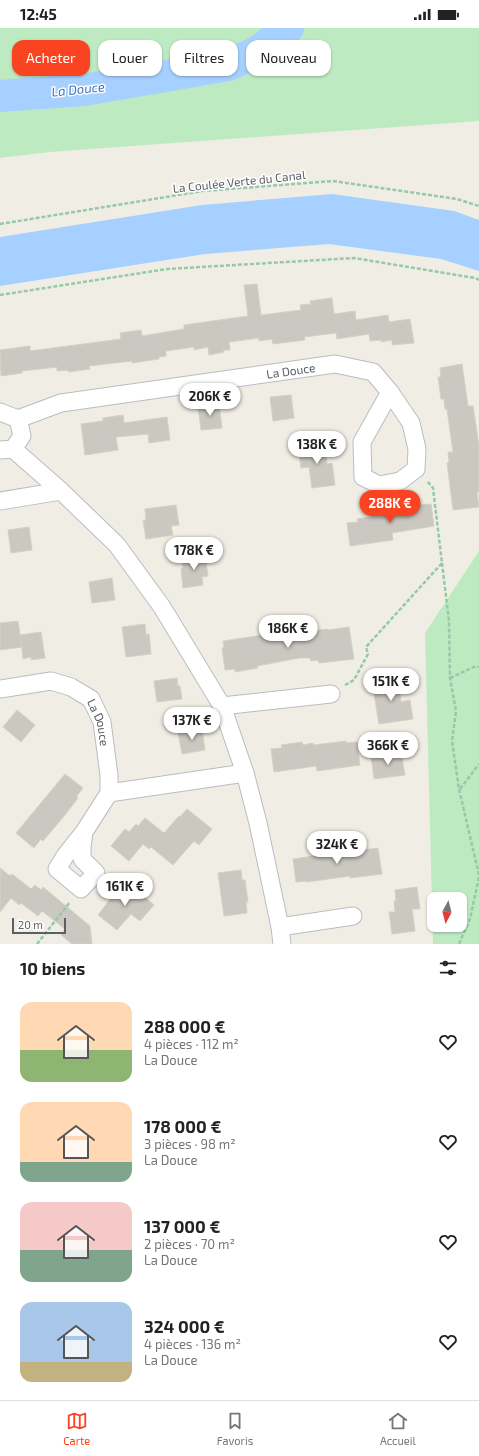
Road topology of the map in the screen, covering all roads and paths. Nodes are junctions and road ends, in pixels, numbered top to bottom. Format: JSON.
{"nodes":[{"id":1,"x":479,"y":206,"type":"edge"},
{"id":2,"x":0,"y":224,"type":"edge"},
{"id":3,"x":479,"y":280,"type":"edge"},
{"id":4,"x":0,"y":295,"type":"edge"},
{"id":5,"x":390,"y":392,"type":"junction"},
{"id":6,"x":0,"y":412,"type":"edge"},
{"id":7,"x":18,"y":418,"type":"junction"},
{"id":8,"x":6,"y":450,"type":"edge"},
{"id":9,"x":416,"y":469,"type":"junction"},
{"id":10,"x":61,"y":491,"type":"junction"},
{"id":11,"x":0,"y":501,"type":"edge"},
{"id":12,"x":442,"y":563,"type":"junction"},
{"id":13,"x":479,"y":667,"type":"edge"},
{"id":14,"x":450,"y":678,"type":"junction"},
{"id":15,"x":0,"y":689,"type":"edge"},
{"id":16,"x":331,"y":694,"type":"joint"},
{"id":17,"x":222,"y":706,"type":"junction"},
{"id":18,"x":479,"y":764,"type":"edge"},
{"id":19,"x":245,"y":773,"type":"junction"},
{"id":20,"x":459,"y":789,"type":"junction"},
{"id":21,"x":109,"y":793,"type":"junction"},
{"id":22,"x":84,"y":832,"type":"junction"},
{"id":23,"x":479,"y":876,"type":"edge"},
{"id":24,"x":81,"y":889,"type":"junction"},
{"id":25,"x":352,"y":916,"type":"dead end"},
{"id":26,"x":281,"y":936,"type":"edge"},
{"id":27,"x":37,"y":944,"type":"edge"},
{"id":28,"x":459,"y":944,"type":"edge"}],
"edges":[{"from":1,"to":2,"type":"path","name":"La Coulée Verte du Canal"},
{"from":3,"to":4,"type":"path"},
{"from":5,"to":7,"type":"street","name":"La Douce"},
{"from":5,"to":9,"type":"street","name":"La Douce"},
{"from":5,"to":9,"type":"street"},
{"from":6,"to":7,"type":"street"},
{"from":7,"to":8,"type":"street"},
{"from":8,"to":10,"type":"street"},
{"from":9,"to":12,"type":"path"},
{"from":10,"to":11,"type":"street"},
{"from":10,"to":17,"type":"street"},
{"from":12,"to":14,"type":"path"},
{"from":12,"to":16,"type":"path"},
{"from":13,"to":14,"type":"path"},
{"from":14,"to":20,"type":"path"},
{"from":15,"to":21,"type":"street","name":"La Douce"},
{"from":16,"to":17,"type":"street"},
{"from":17,"to":19,"type":"street"},
{"from":18,"to":20,"type":"path"},
{"from":19,"to":21,"type":"street"},
{"from":19,"to":26,"type":"street"},
{"from":20,"to":23,"type":"path"},
{"from":21,"to":22,"type":"street"},
{"from":22,"to":24,"type":"street"},
{"from":22,"to":24,"type":"street"},
{"from":23,"to":28,"type":"path"},
{"from":24,"to":27,"type":"path"},
{"from":25,"to":26,"type":"street"}]}
